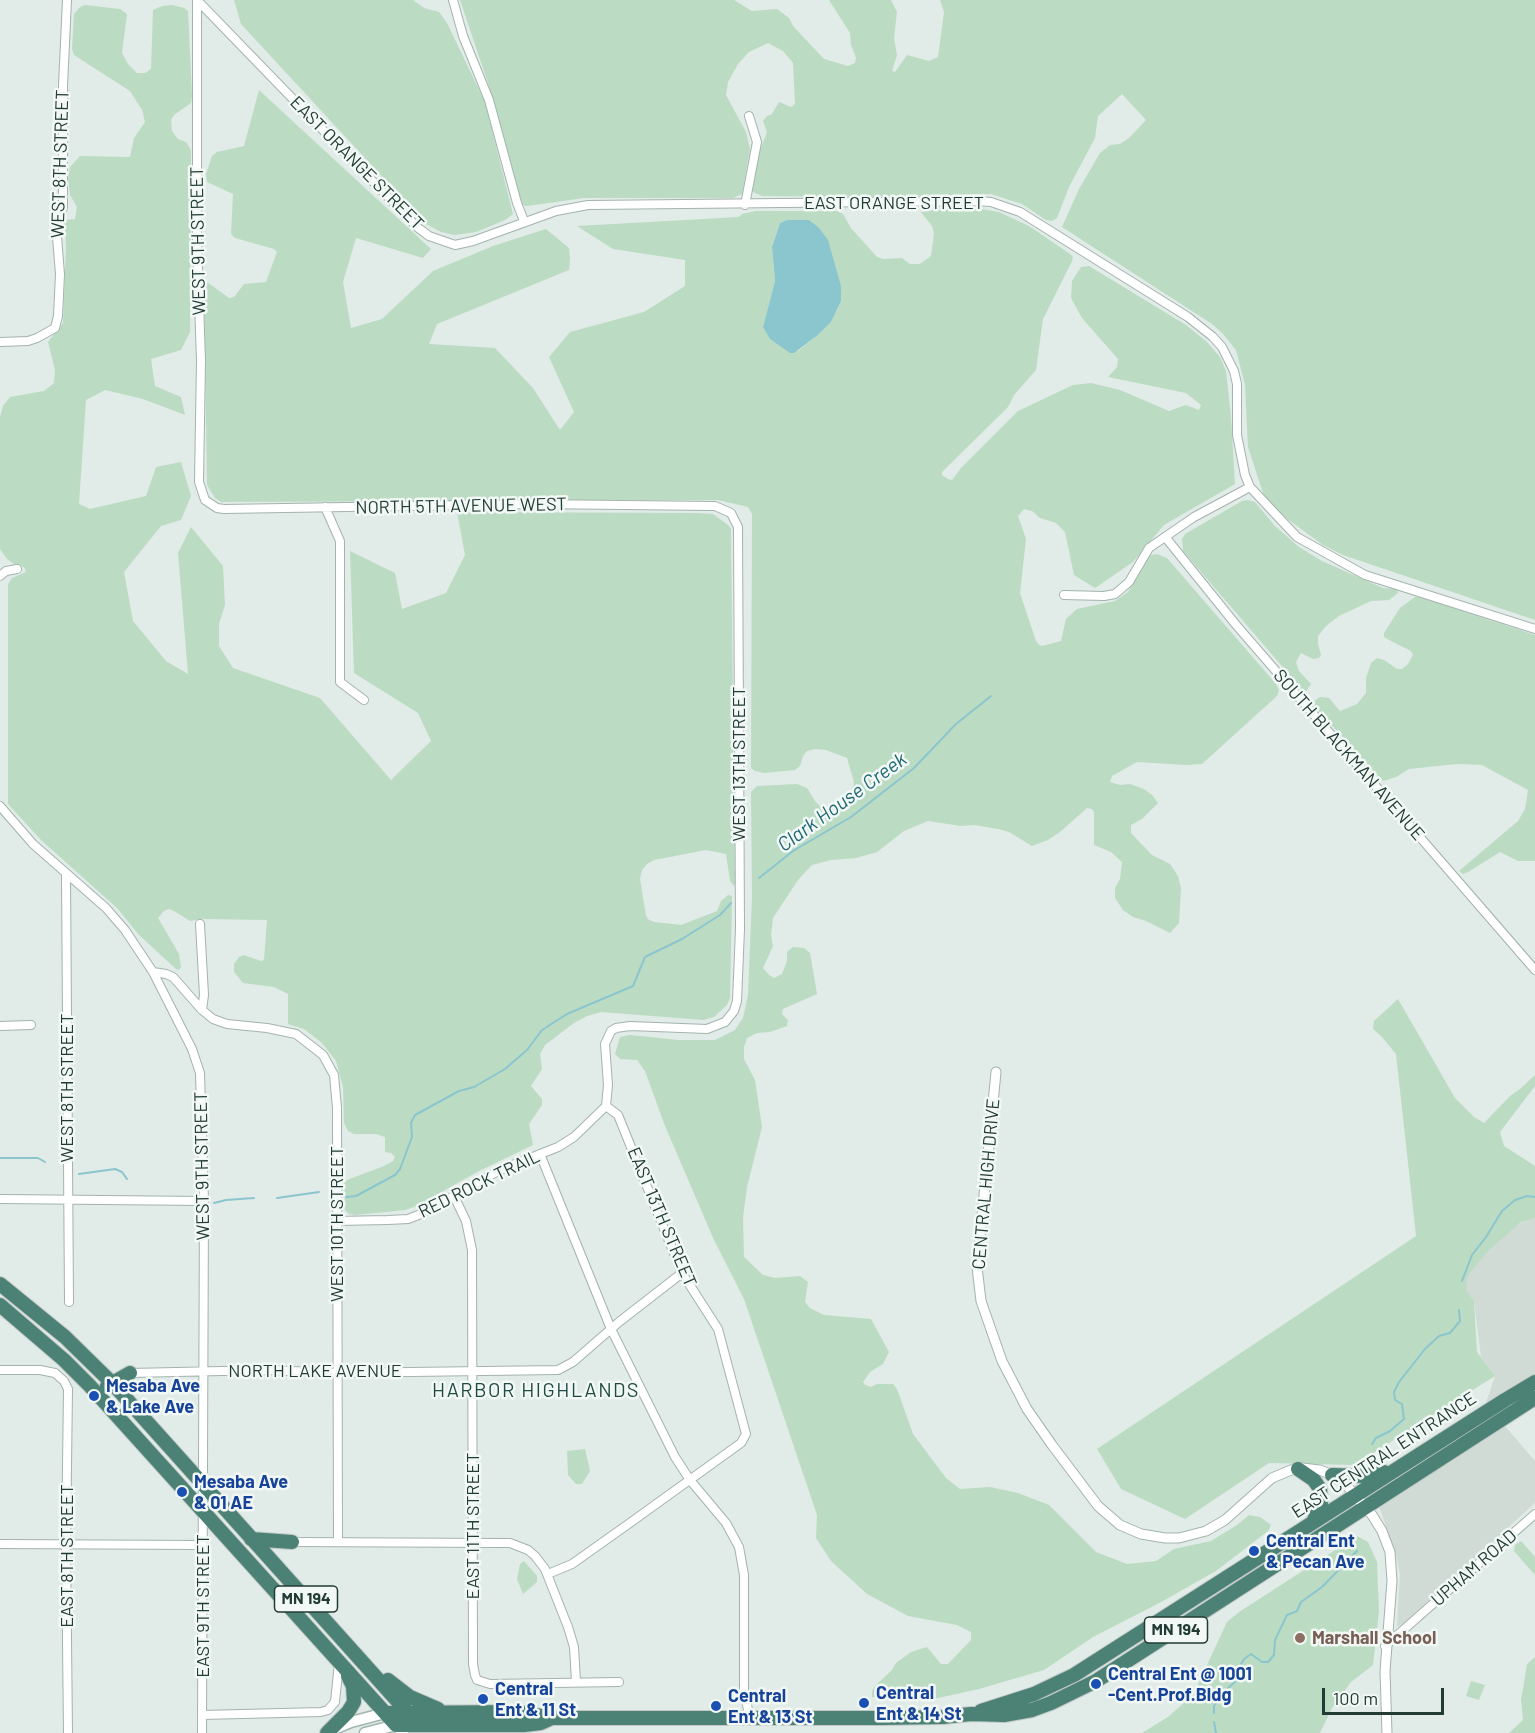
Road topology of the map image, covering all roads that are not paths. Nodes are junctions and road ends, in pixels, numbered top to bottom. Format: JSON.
{"nodes":[{"id":1,"x":67,"y":0,"type":"edge"},
{"id":2,"x":197,"y":0,"type":"edge"},
{"id":3,"x":453,"y":0,"type":"edge"},
{"id":4,"x":749,"y":116,"type":"dead end"},
{"id":5,"x":745,"y":205,"type":"junction"},
{"id":6,"x":524,"y":221,"type":"junction"},
{"id":7,"x":0,"y":342,"type":"edge"},
{"id":8,"x":199,"y":482,"type":"joint"},
{"id":9,"x":1250,"y":487,"type":"junction"},
{"id":10,"x":325,"y":507,"type":"junction"},
{"id":11,"x":734,"y":518,"type":"joint"},
{"id":12,"x":1166,"y":538,"type":"junction"},
{"id":13,"x":17,"y":569,"type":"dead end"},
{"id":14,"x":0,"y":576,"type":"edge"},
{"id":15,"x":1064,"y":595,"type":"dead end"},
{"id":16,"x":1535,"y":629,"type":"edge"},
{"id":17,"x":364,"y":700,"type":"dead end"},
{"id":18,"x":0,"y":806,"type":"edge"},
{"id":19,"x":66,"y":874,"type":"junction"},
{"id":20,"x":200,"y":924,"type":"dead end"},
{"id":21,"x":1535,"y":970,"type":"edge"},
{"id":22,"x":153,"y":972,"type":"junction"},
{"id":23,"x":202,"y":1010,"type":"junction"},
{"id":24,"x":31,"y":1025,"type":"dead end"},
{"id":25,"x":0,"y":1026,"type":"edge"},
{"id":26,"x":996,"y":1072,"type":"dead end"},
{"id":27,"x":606,"y":1106,"type":"junction"},
{"id":28,"x":540,"y":1154,"type":"junction"},
{"id":29,"x":454,"y":1196,"type":"junction"},
{"id":30,"x":0,"y":1199,"type":"edge"},
{"id":31,"x":68,"y":1200,"type":"junction"},
{"id":32,"x":204,"y":1201,"type":"junction"},
{"id":33,"x":336,"y":1221,"type":"junction"},
{"id":34,"x":682,"y":1273,"type":"junction"},
{"id":35,"x":0,"y":1284,"type":"edge"},
{"id":36,"x":69,"y":1302,"type":"dead end"},
{"id":37,"x":0,"y":1305,"type":"edge"},
{"id":38,"x":611,"y":1329,"type":"junction"},
{"id":39,"x":92,"y":1362,"type":"junction"},
{"id":40,"x":0,"y":1370,"type":"edge"},
{"id":41,"x":203,"y":1370,"type":"junction"},
{"id":42,"x":472,"y":1371,"type":"junction"},
{"id":43,"x":130,"y":1373,"type":"junction"},
{"id":44,"x":337,"y":1373,"type":"junction"},
{"id":45,"x":1535,"y":1383,"type":"edge"},
{"id":46,"x":113,"y":1384,"type":"junction"},
{"id":47,"x":90,"y":1386,"type":"junction"},
{"id":48,"x":1535,"y":1398,"type":"edge"},
{"id":49,"x":1298,"y":1469,"type":"junction"},
{"id":50,"x":1395,"y":1470,"type":"junction"},
{"id":51,"x":1332,"y":1475,"type":"junction"},
{"id":52,"x":690,"y":1480,"type":"junction"},
{"id":53,"x":203,"y":1485,"type":"junction"},
{"id":54,"x":1356,"y":1494,"type":"junction"},
{"id":55,"x":1367,"y":1507,"type":"junction"},
{"id":56,"x":204,"y":1512,"type":"junction"},
{"id":57,"x":1535,"y":1514,"type":"edge"},
{"id":58,"x":1312,"y":1523,"type":"junction"},
{"id":59,"x":251,"y":1539,"type":"junction"},
{"id":60,"x":292,"y":1542,"type":"joint"},
{"id":61,"x":338,"y":1542,"type":"junction"},
{"id":62,"x":473,"y":1543,"type":"junction"},
{"id":63,"x":0,"y":1544,"type":"edge"},
{"id":64,"x":66,"y":1545,"type":"junction"},
{"id":65,"x":202,"y":1545,"type":"junction"},
{"id":66,"x":548,"y":1574,"type":"junction"},
{"id":67,"x":1385,"y":1646,"type":"junction"},
{"id":68,"x":349,"y":1647,"type":"junction"},
{"id":69,"x":341,"y":1664,"type":"junction"},
{"id":70,"x":576,"y":1682,"type":"junction"},
{"id":71,"x":619,"y":1682,"type":"dead end"},
{"id":72,"x":744,"y":1692,"type":"junction"},
{"id":73,"x":407,"y":1712,"type":"junction"},
{"id":74,"x":449,"y":1712,"type":"junction"},
{"id":75,"x":385,"y":1713,"type":"junction"},
{"id":76,"x":970,"y":1714,"type":"junction"},
{"id":77,"x":202,"y":1715,"type":"junction"},
{"id":78,"x":552,"y":1718,"type":"junction"},
{"id":79,"x":735,"y":1718,"type":"junction"},
{"id":80,"x":750,"y":1718,"type":"junction"},
{"id":81,"x":480,"y":1726,"type":"junction"},
{"id":82,"x":399,"y":1729,"type":"edge"},
{"id":83,"x":422,"y":1729,"type":"edge"},
{"id":84,"x":68,"y":1733,"type":"edge"},
{"id":85,"x":202,"y":1733,"type":"edge"},
{"id":86,"x":328,"y":1733,"type":"edge"},
{"id":87,"x":364,"y":1733,"type":"edge"},
{"id":88,"x":466,"y":1733,"type":"edge"},
{"id":89,"x":1387,"y":1733,"type":"edge"}],
"edges":[{"from":1,"to":7,"type":"street","name":"WEST 8TH STREET"},
{"from":2,"to":6,"type":"street","name":"EAST ORANGE STREET"},
{"from":2,"to":8,"type":"street","name":"WEST 9TH STREET"},
{"from":3,"to":6,"type":"street"},
{"from":4,"to":5,"type":"street"},
{"from":5,"to":6,"type":"street","name":"EAST ORANGE STREET"},
{"from":5,"to":9,"type":"street","name":"EAST ORANGE STREET"},
{"from":8,"to":10,"type":"street","name":"NORTH 5TH AVENUE WEST"},
{"from":9,"to":12,"type":"street"},
{"from":9,"to":16,"type":"street","name":"EAST ORANGE STREET"},
{"from":10,"to":11,"type":"street","name":"NORTH 5TH AVENUE WEST"},
{"from":10,"to":17,"type":"street"},
{"from":11,"to":27,"type":"street","name":"WEST 13TH STREET"},
{"from":12,"to":15,"type":"street"},
{"from":12,"to":21,"type":"street","name":"SOUTH BLACKMAN AVENUE"},
{"from":13,"to":14,"type":"street"},
{"from":18,"to":19,"type":"street","name":"WEST 9TH STREET"},
{"from":19,"to":22,"type":"street","name":"WEST 9TH STREET"},
{"from":19,"to":31,"type":"street","name":"WEST 8TH STREET"},
{"from":20,"to":23,"type":"street"},
{"from":22,"to":23,"type":"street"},
{"from":22,"to":32,"type":"street","name":"WEST 9TH STREET"},
{"from":23,"to":33,"type":"street","name":"WEST 10TH STREET"},
{"from":24,"to":25,"type":"street"},
{"from":26,"to":49,"type":"street","name":"CENTRAL HIGH DRIVE"},
{"from":27,"to":28,"type":"street","name":"RED ROCK TRAIL"},
{"from":27,"to":34,"type":"street","name":"EAST 13TH STREET"},
{"from":28,"to":29,"type":"street","name":"RED ROCK TRAIL"},
{"from":28,"to":38,"type":"street"},
{"from":29,"to":33,"type":"street","name":"RED ROCK TRAIL"},
{"from":29,"to":42,"type":"street","name":"EAST 11TH STREET"},
{"from":30,"to":31,"type":"street"},
{"from":31,"to":32,"type":"street"},
{"from":31,"to":36,"type":"street","name":"WEST 8TH STREET"},
{"from":32,"to":41,"type":"street","name":"WEST 9TH STREET"},
{"from":33,"to":44,"type":"street","name":"WEST 10TH STREET"},
{"from":34,"to":38,"type":"street","name":"NORTH LAKE AVENUE"},
{"from":34,"to":52,"type":"street","name":"EAST 13TH STREET"},
{"from":35,"to":39,"type":"highway","number":"MN 194"},
{"from":37,"to":47,"type":"highway","number":"MN 194"},
{"from":38,"to":42,"type":"street","name":"NORTH LAKE AVENUE"},
{"from":38,"to":52,"type":"street"},
{"from":39,"to":43,"type":"highway"},
{"from":39,"to":46,"type":"highway","number":"MN 194"},
{"from":40,"to":64,"type":"street","name":"EAST 8TH STREET"},
{"from":41,"to":43,"type":"street","name":"NORTH LAKE AVENUE"},
{"from":41,"to":44,"type":"street","name":"NORTH LAKE AVENUE"},
{"from":41,"to":53,"type":"street","name":"EAST 9TH STREET"},
{"from":42,"to":44,"type":"street","name":"NORTH LAKE AVENUE"},
{"from":42,"to":62,"type":"street","name":"EAST 11TH STREET"},
{"from":43,"to":46,"type":"highway"},
{"from":44,"to":61,"type":"street","name":"WEST 10TH STREET"},
{"from":45,"to":50,"type":"highway","name":"EAST CENTRAL ENTRANCE","number":"MN 194"},
{"from":46,"to":47,"type":"highway"},
{"from":46,"to":53,"type":"highway","number":"MN 194"},
{"from":47,"to":56,"type":"highway","number":"MN 194"},
{"from":48,"to":55,"type":"highway","name":"EAST CENTRAL ENTRANCE","number":"MN 194"},
{"from":49,"to":51,"type":"street","name":"CENTRAL HIGH DRIVE"},
{"from":49,"to":58,"type":"highway"},
{"from":50,"to":51,"type":"highway"},
{"from":50,"to":54,"type":"highway","name":"EAST CENTRAL ENTRANCE","number":"MN 194"},
{"from":51,"to":54,"type":"street","name":"CENTRAL HIGH DRIVE"},
{"from":52,"to":66,"type":"street"},
{"from":52,"to":72,"type":"street"},
{"from":53,"to":56,"type":"street","name":"EAST 9TH STREET"},
{"from":53,"to":59,"type":"highway","number":"MN 194"},
{"from":54,"to":55,"type":"street","name":"CENTRAL HIGH DRIVE"},
{"from":54,"to":58,"type":"highway","name":"EAST CENTRAL ENTRANCE","number":"MN 194"},
{"from":55,"to":67,"type":"street","name":"CENTRAL HIGH DRIVE"},
{"from":55,"to":76,"type":"highway","name":"EAST CENTRAL ENTRANCE","number":"MN 194"},
{"from":56,"to":65,"type":"street","name":"EAST 9TH STREET"},
{"from":56,"to":69,"type":"highway","number":"MN 194"},
{"from":57,"to":67,"type":"street","name":"UPHAM ROAD"},
{"from":58,"to":76,"type":"highway","name":"EAST CENTRAL ENTRANCE","number":"MN 194"},
{"from":59,"to":60,"type":"highway"},
{"from":59,"to":68,"type":"highway","number":"MN 194"},
{"from":60,"to":61,"type":"street"},
{"from":61,"to":62,"type":"street"},
{"from":62,"to":66,"type":"street"},
{"from":62,"to":70,"type":"street","name":"EAST 11TH STREET"},
{"from":63,"to":64,"type":"street"},
{"from":64,"to":65,"type":"street"},
{"from":64,"to":84,"type":"street","name":"EAST 8TH STREET"},
{"from":65,"to":77,"type":"street","name":"EAST 9TH STREET"},
{"from":66,"to":70,"type":"street"},
{"from":67,"to":89,"type":"street","name":"CENTRAL HIGH DRIVE"},
{"from":68,"to":73,"type":"highway","number":"MN 194"},
{"from":68,"to":74,"type":"highway","number":"MN 194"},
{"from":69,"to":75,"type":"highway","number":"MN 194"},
{"from":69,"to":77,"type":"street"},
{"from":69,"to":86,"type":"highway"},
{"from":70,"to":71,"type":"street"},
{"from":72,"to":79,"type":"street"},
{"from":72,"to":80,"type":"street"},
{"from":73,"to":74,"type":"highway","name":"EAST CENTRAL ENTRANCE","number":"MN 194"},
{"from":73,"to":75,"type":"highway","name":"EAST CENTRAL ENTRANCE"},
{"from":73,"to":83,"type":"highway"},
{"from":74,"to":78,"type":"highway","name":"EAST CENTRAL ENTRANCE","number":"MN 194"},
{"from":75,"to":82,"type":"highway","number":"MN 194"},
{"from":75,"to":86,"type":"main road"},
{"from":76,"to":80,"type":"highway","name":"EAST CENTRAL ENTRANCE","number":"MN 194"},
{"from":77,"to":85,"type":"street","name":"EAST 9TH STREET"},
{"from":78,"to":79,"type":"highway","name":"EAST CENTRAL ENTRANCE","number":"MN 194"},
{"from":78,"to":81,"type":"highway","name":"EAST CENTRAL ENTRANCE","number":"MN 194"},
{"from":79,"to":80,"type":"highway","name":"EAST CENTRAL ENTRANCE","number":"MN 194"},
{"from":81,"to":83,"type":"highway","name":"EAST CENTRAL ENTRANCE","number":"MN 194"},
{"from":81,"to":88,"type":"highway"},
{"from":82,"to":83,"type":"highway","name":"EAST CENTRAL ENTRANCE","number":"MN 194"},
{"from":82,"to":87,"type":"main road"}]}
